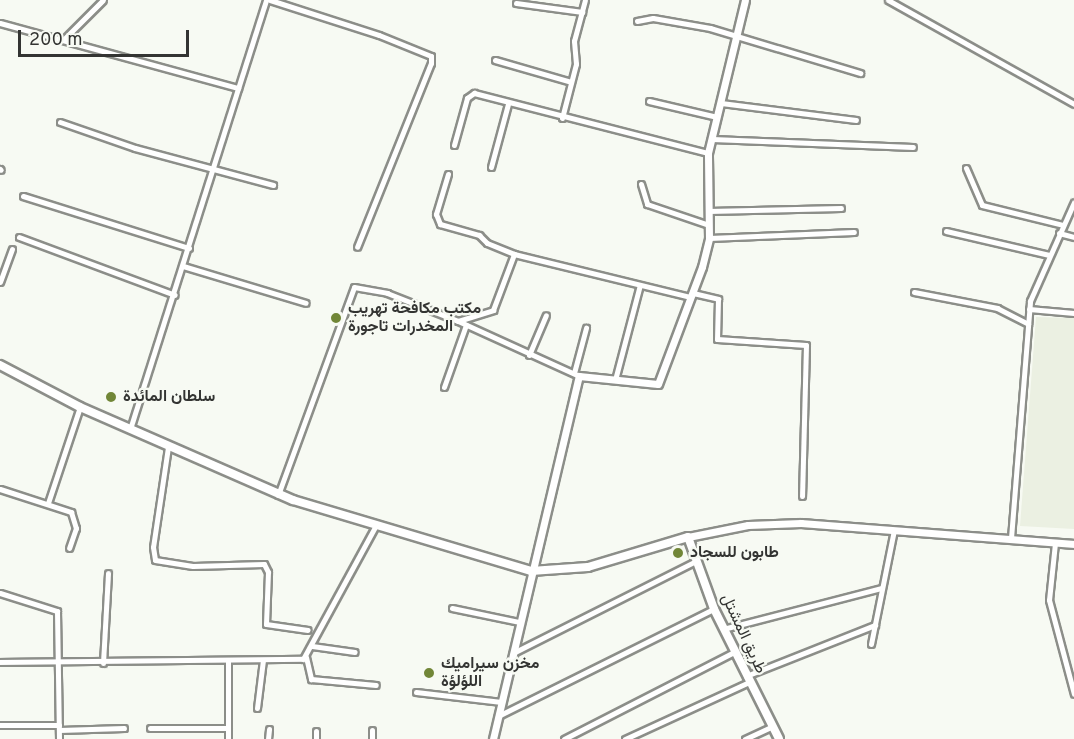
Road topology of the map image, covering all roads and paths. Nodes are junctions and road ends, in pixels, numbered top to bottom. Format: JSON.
{"nodes":[{"id":1,"x":103,"y":0,"type":"edge"},
{"id":2,"x":268,"y":0,"type":"edge"},
{"id":3,"x":585,"y":0,"type":"edge"},
{"id":4,"x":745,"y":0,"type":"edge"},
{"id":5,"x":888,"y":0,"type":"edge"},
{"id":6,"x":516,"y":3,"type":"dead end"},
{"id":7,"x":582,"y":12,"type":"junction"},
{"id":8,"x":637,"y":21,"type":"dead end"},
{"id":9,"x":0,"y":22,"type":"edge"},
{"id":10,"x":738,"y":36,"type":"junction"},
{"id":11,"x":64,"y":39,"type":"junction"},
{"id":12,"x":495,"y":60,"type":"dead end"},
{"id":13,"x":860,"y":73,"type":"dead end"},
{"id":14,"x":572,"y":82,"type":"junction"},
{"id":15,"x":238,"y":88,"type":"junction"},
{"id":16,"x":649,"y":101,"type":"dead end"},
{"id":17,"x":721,"y":102,"type":"junction"},
{"id":18,"x":508,"y":104,"type":"junction"},
{"id":19,"x":1074,"y":104,"type":"edge"},
{"id":20,"x":717,"y":117,"type":"junction"},
{"id":21,"x":562,"y":118,"type":"junction"},
{"id":22,"x":856,"y":120,"type":"dead end"},
{"id":23,"x":60,"y":122,"type":"dead end"},
{"id":24,"x":712,"y":139,"type":"junction"},
{"id":25,"x":454,"y":145,"type":"dead end"},
{"id":26,"x":913,"y":147,"type":"dead end"},
{"id":27,"x":708,"y":153,"type":"junction"},
{"id":28,"x":491,"y":167,"type":"dead end"},
{"id":29,"x":966,"y":168,"type":"dead end"},
{"id":30,"x":213,"y":171,"type":"junction"},
{"id":31,"x":448,"y":174,"type":"dead end"},
{"id":32,"x":641,"y":184,"type":"dead end"},
{"id":33,"x":273,"y":185,"type":"dead end"},
{"id":34,"x":23,"y":196,"type":"dead end"},
{"id":35,"x":1074,"y":202,"type":"edge"},
{"id":36,"x":841,"y":208,"type":"dead end"},
{"id":37,"x":708,"y":211,"type":"junction"},
{"id":38,"x":709,"y":225,"type":"junction"},
{"id":39,"x":1063,"y":225,"type":"junction"},
{"id":40,"x":946,"y":231,"type":"dead end"},
{"id":41,"x":854,"y":232,"type":"dead end"},
{"id":42,"x":1059,"y":233,"type":"junction"},
{"id":43,"x":19,"y":237,"type":"dead end"},
{"id":44,"x":709,"y":237,"type":"junction"},
{"id":45,"x":1074,"y":237,"type":"edge"},
{"id":46,"x":357,"y":247,"type":"dead end"},
{"id":47,"x":189,"y":248,"type":"junction"},
{"id":48,"x":12,"y":249,"type":"dead end"},
{"id":49,"x":514,"y":254,"type":"junction"},
{"id":50,"x":1049,"y":255,"type":"junction"},
{"id":51,"x":183,"y":266,"type":"junction"},
{"id":52,"x":0,"y":282,"type":"edge"},
{"id":53,"x":640,"y":285,"type":"junction"},
{"id":54,"x":914,"y":292,"type":"dead end"},
{"id":55,"x":175,"y":295,"type":"junction"},
{"id":56,"x":692,"y":295,"type":"junction"},
{"id":57,"x":306,"y":303,"type":"dead end"},
{"id":58,"x":1029,"y":309,"type":"junction"},
{"id":59,"x":1074,"y":313,"type":"edge"},
{"id":60,"x":546,"y":315,"type":"dead end"},
{"id":61,"x":458,"y":321,"type":"junction"},
{"id":62,"x":1028,"y":324,"type":"junction"},
{"id":63,"x":466,"y":325,"type":"junction"},
{"id":64,"x":586,"y":328,"type":"dead end"},
{"id":65,"x":529,"y":355,"type":"junction"},
{"id":66,"x":0,"y":365,"type":"edge"},
{"id":67,"x":577,"y":374,"type":"junction"},
{"id":68,"x":615,"y":380,"type":"junction"},
{"id":69,"x":444,"y":387,"type":"dead end"},
{"id":70,"x":80,"y":407,"type":"junction"},
{"id":71,"x":130,"y":429,"type":"junction"},
{"id":72,"x":168,"y":447,"type":"junction"},
{"id":73,"x":0,"y":489,"type":"edge"},
{"id":74,"x":278,"y":495,"type":"junction"},
{"id":75,"x":802,"y":496,"type":"dead end"},
{"id":76,"x":48,"y":502,"type":"junction"},
{"id":77,"x":375,"y":526,"type":"junction"},
{"id":78,"x":894,"y":530,"type":"junction"},
{"id":79,"x":688,"y":537,"type":"junction"},
{"id":80,"x":1011,"y":538,"type":"junction"},
{"id":81,"x":1054,"y":543,"type":"junction"},
{"id":82,"x":1074,"y":544,"type":"edge"},
{"id":83,"x":69,"y":548,"type":"dead end"},
{"id":84,"x":696,"y":561,"type":"junction"},
{"id":85,"x":531,"y":571,"type":"junction"},
{"id":86,"x":108,"y":573,"type":"dead end"},
{"id":87,"x":882,"y":588,"type":"junction"},
{"id":88,"x":0,"y":593,"type":"edge"},
{"id":89,"x":452,"y":608,"type":"dead end"},
{"id":90,"x":714,"y":609,"type":"junction"},
{"id":91,"x":519,"y":622,"type":"junction"},
{"id":92,"x":875,"y":625,"type":"junction"},
{"id":93,"x":723,"y":629,"type":"junction"},
{"id":94,"x":308,"y":630,"type":"dead end"},
{"id":95,"x":871,"y":644,"type":"dead end"},
{"id":96,"x":312,"y":646,"type":"junction"},
{"id":97,"x":356,"y":652,"type":"dead end"},
{"id":98,"x":734,"y":652,"type":"junction"},
{"id":99,"x":512,"y":654,"type":"junction"},
{"id":100,"x":306,"y":657,"type":"junction"},
{"id":101,"x":263,"y":660,"type":"junction"},
{"id":102,"x":228,"y":661,"type":"junction"},
{"id":103,"x":0,"y":662,"type":"edge"},
{"id":104,"x":103,"y":663,"type":"junction"},
{"id":105,"x":59,"y":664,"type":"junction"},
{"id":106,"x":747,"y":678,"type":"junction"},
{"id":107,"x":376,"y":685,"type":"dead end"},
{"id":108,"x":416,"y":692,"type":"dead end"},
{"id":109,"x":1074,"y":694,"type":"edge"},
{"id":110,"x":501,"y":702,"type":"junction"},
{"id":111,"x":257,"y":708,"type":"dead end"},
{"id":112,"x":498,"y":716,"type":"junction"},
{"id":113,"x":0,"y":725,"type":"edge"},
{"id":114,"x":773,"y":726,"type":"junction"},
{"id":115,"x":59,"y":728,"type":"junction"},
{"id":116,"x":124,"y":728,"type":"dead end"},
{"id":117,"x":150,"y":728,"type":"dead end"},
{"id":118,"x":228,"y":728,"type":"junction"},
{"id":119,"x":269,"y":729,"type":"dead end"},
{"id":120,"x":372,"y":730,"type":"dead end"},
{"id":121,"x":316,"y":731,"type":"dead end"},
{"id":122,"x":59,"y":739,"type":"edge"},
{"id":123,"x":228,"y":739,"type":"edge"},
{"id":124,"x":268,"y":739,"type":"edge"},
{"id":125,"x":316,"y":739,"type":"edge"},
{"id":126,"x":372,"y":739,"type":"edge"},
{"id":127,"x":493,"y":739,"type":"edge"},
{"id":128,"x":564,"y":739,"type":"edge"},
{"id":129,"x":625,"y":739,"type":"edge"},
{"id":130,"x":745,"y":739,"type":"edge"},
{"id":131,"x":779,"y":739,"type":"edge"}],
"edges":[{"from":1,"to":11,"type":"street"},
{"from":2,"to":15,"type":"street"},
{"from":2,"to":46,"type":"street"},
{"from":3,"to":7,"type":"street"},
{"from":4,"to":10,"type":"street"},
{"from":5,"to":19,"type":"street"},
{"from":6,"to":7,"type":"street"},
{"from":7,"to":14,"type":"street"},
{"from":8,"to":10,"type":"street"},
{"from":9,"to":11,"type":"street"},
{"from":10,"to":13,"type":"street"},
{"from":10,"to":17,"type":"street"},
{"from":11,"to":15,"type":"street"},
{"from":12,"to":14,"type":"street"},
{"from":14,"to":21,"type":"street"},
{"from":15,"to":30,"type":"street"},
{"from":16,"to":20,"type":"street"},
{"from":17,"to":20,"type":"street"},
{"from":17,"to":22,"type":"street"},
{"from":18,"to":21,"type":"street"},
{"from":18,"to":25,"type":"street"},
{"from":18,"to":28,"type":"street"},
{"from":20,"to":24,"type":"street"},
{"from":21,"to":27,"type":"street"},
{"from":23,"to":30,"type":"street"},
{"from":24,"to":26,"type":"street"},
{"from":24,"to":27,"type":"street"},
{"from":27,"to":37,"type":"street"},
{"from":29,"to":39,"type":"street"},
{"from":30,"to":33,"type":"street"},
{"from":30,"to":47,"type":"street"},
{"from":31,"to":49,"type":"street"},
{"from":32,"to":38,"type":"street"},
{"from":34,"to":47,"type":"street"},
{"from":35,"to":39,"type":"street"},
{"from":36,"to":37,"type":"street"},
{"from":37,"to":38,"type":"street"},
{"from":38,"to":44,"type":"street"},
{"from":39,"to":42,"type":"street"},
{"from":40,"to":50,"type":"street"},
{"from":41,"to":44,"type":"street"},
{"from":42,"to":45,"type":"street"},
{"from":42,"to":50,"type":"street"},
{"from":43,"to":55,"type":"street"},
{"from":44,"to":56,"type":"street"},
{"from":47,"to":51,"type":"street"},
{"from":48,"to":52,"type":"street"},
{"from":49,"to":53,"type":"street"},
{"from":49,"to":61,"type":"street"},
{"from":50,"to":58,"type":"street"},
{"from":51,"to":55,"type":"street"},
{"from":51,"to":57,"type":"street"},
{"from":53,"to":56,"type":"street"},
{"from":53,"to":68,"type":"street"},
{"from":54,"to":62,"type":"street"},
{"from":55,"to":71,"type":"street"},
{"from":56,"to":68,"type":"street"},
{"from":56,"to":75,"type":"street"},
{"from":58,"to":59,"type":"street"},
{"from":58,"to":62,"type":"street"},
{"from":60,"to":65,"type":"street"},
{"from":61,"to":63,"type":"street"},
{"from":61,"to":74,"type":"street"},
{"from":62,"to":80,"type":"street"},
{"from":63,"to":65,"type":"street"},
{"from":63,"to":69,"type":"street"},
{"from":64,"to":67,"type":"street"},
{"from":65,"to":67,"type":"street"},
{"from":66,"to":70,"type":"main road"},
{"from":67,"to":68,"type":"street"},
{"from":67,"to":85,"type":"street"},
{"from":70,"to":71,"type":"main road"},
{"from":70,"to":76,"type":"street"},
{"from":71,"to":72,"type":"main road"},
{"from":72,"to":74,"type":"main road"},
{"from":72,"to":94,"type":"street"},
{"from":73,"to":76,"type":"street"},
{"from":74,"to":77,"type":"main road"},
{"from":76,"to":83,"type":"street"},
{"from":77,"to":85,"type":"main road"},
{"from":77,"to":96,"type":"street"},
{"from":78,"to":79,"type":"street"},
{"from":78,"to":80,"type":"street"},
{"from":78,"to":87,"type":"street"},
{"from":79,"to":84,"type":"main road","name":"طريق المشتل"},
{"from":79,"to":85,"type":"main road"},
{"from":80,"to":81,"type":"street"},
{"from":81,"to":82,"type":"street"},
{"from":81,"to":109,"type":"street"},
{"from":84,"to":90,"type":"main road","name":"طريق المشتل"},
{"from":84,"to":99,"type":"street"},
{"from":85,"to":91,"type":"street"},
{"from":86,"to":104,"type":"street"},
{"from":87,"to":92,"type":"street"},
{"from":87,"to":93,"type":"street"},
{"from":88,"to":105,"type":"street"},
{"from":89,"to":91,"type":"street"},
{"from":90,"to":93,"type":"main road","name":"طريق المشتل"},
{"from":90,"to":112,"type":"street"},
{"from":91,"to":99,"type":"street"},
{"from":92,"to":95,"type":"street"},
{"from":92,"to":106,"type":"street"},
{"from":93,"to":98,"type":"main road","name":"طريق المشتل"},
{"from":96,"to":97,"type":"street"},
{"from":96,"to":100,"type":"street"},
{"from":98,"to":106,"type":"main road","name":"طريق المشتل"},
{"from":98,"to":128,"type":"street"},
{"from":99,"to":110,"type":"street"},
{"from":100,"to":101,"type":"street"},
{"from":100,"to":107,"type":"street"},
{"from":101,"to":102,"type":"street"},
{"from":101,"to":111,"type":"street"},
{"from":102,"to":104,"type":"street"},
{"from":102,"to":118,"type":"street"},
{"from":103,"to":105,"type":"street"},
{"from":104,"to":105,"type":"street"},
{"from":105,"to":115,"type":"street"},
{"from":106,"to":114,"type":"main road","name":"طريق المشتل"},
{"from":106,"to":129,"type":"street"},
{"from":108,"to":110,"type":"street"},
{"from":110,"to":112,"type":"street"},
{"from":112,"to":127,"type":"street"},
{"from":113,"to":115,"type":"street"},
{"from":114,"to":130,"type":"street"},
{"from":114,"to":131,"type":"main road","name":"طريق المشتل"},
{"from":115,"to":116,"type":"street"},
{"from":115,"to":122,"type":"street"},
{"from":117,"to":118,"type":"street"},
{"from":118,"to":123,"type":"street"},
{"from":119,"to":124,"type":"street"},
{"from":120,"to":126,"type":"street"},
{"from":121,"to":125,"type":"street"}]}
